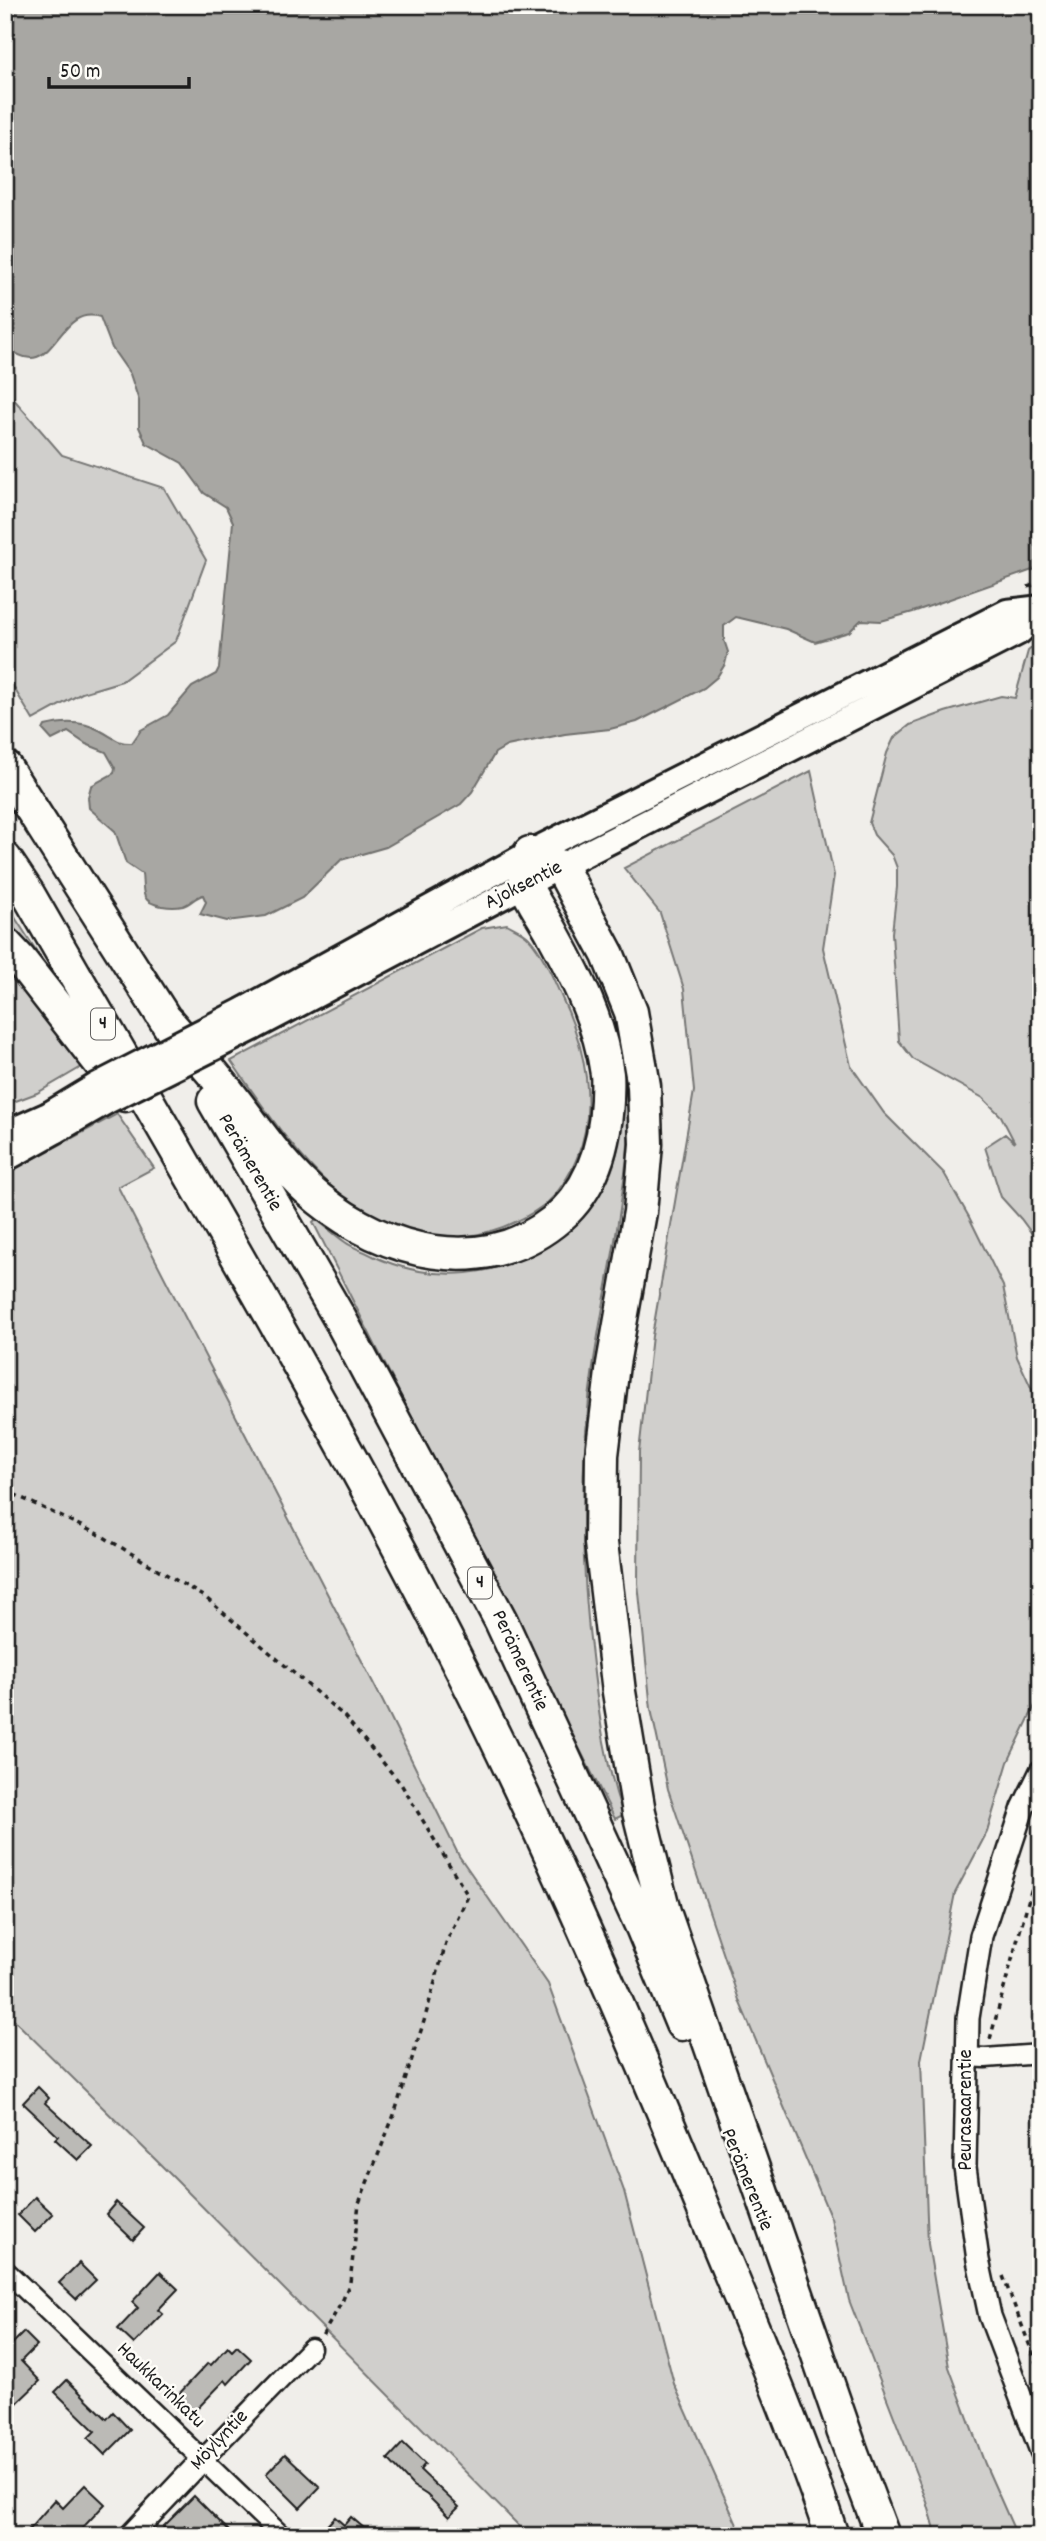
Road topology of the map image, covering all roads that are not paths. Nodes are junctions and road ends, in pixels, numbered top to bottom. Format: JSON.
{"nodes":[{"id":1,"x":1041,"y":609,"type":"edge"},
{"id":2,"x":5,"y":767,"type":"edge"},
{"id":3,"x":530,"y":853,"type":"junction"},
{"id":4,"x":5,"y":859,"type":"edge"},
{"id":5,"x":561,"y":867,"type":"junction"},
{"id":6,"x":526,"y":884,"type":"junction"},
{"id":7,"x":5,"y":944,"type":"edge"},
{"id":8,"x":248,"y":1019,"type":"junction"},
{"id":9,"x":168,"y":1022,"type":"junction"},
{"id":10,"x":52,"y":1122,"type":"junction"},
{"id":11,"x":5,"y":1134,"type":"edge"},
{"id":12,"x":5,"y":1159,"type":"edge"},
{"id":13,"x":198,"y":1191,"type":"junction"},
{"id":14,"x":1041,"y":1770,"type":"edge"},
{"id":15,"x":1041,"y":2054,"type":"edge"},
{"id":16,"x":976,"y":2057,"type":"junction"},
{"id":17,"x":5,"y":2270,"type":"edge"},
{"id":18,"x":311,"y":2347,"type":"road end"},
{"id":19,"x":850,"y":2450,"type":"junction"},
{"id":20,"x":1041,"y":2451,"type":"edge"},
{"id":21,"x":203,"y":2459,"type":"junction"},
{"id":22,"x":130,"y":2536,"type":"edge"},
{"id":23,"x":282,"y":2536,"type":"edge"},
{"id":24,"x":832,"y":2536,"type":"edge"},
{"id":25,"x":883,"y":2536,"type":"edge"}],
"edges":[{"from":1,"to":3,"type":"main road","name":"Ajoksentie"},
{"from":1,"to":5,"type":"main road","name":"Ajoksentie"},
{"from":2,"to":9,"type":"highway","name":"Perämerentie","number":"4"},
{"from":3,"to":5,"type":"highway"},
{"from":3,"to":6,"type":"highway"},
{"from":3,"to":8,"type":"main road","name":"Ajoksentie"},
{"from":4,"to":13,"type":"highway","number":"4"},
{"from":5,"to":6,"type":"main road","name":"Ajoksentie"},
{"from":5,"to":19,"type":"highway"},
{"from":6,"to":8,"type":"main road","name":"Ajoksentie"},
{"from":6,"to":9,"type":"highway"},
{"from":7,"to":13,"type":"highway"},
{"from":8,"to":10,"type":"main road","name":"Ajoksentie","bridge":true},
{"from":9,"to":19,"type":"highway","name":"Perämerentie","number":"4"},
{"from":10,"to":11,"type":"main road","name":"Ajoksentie"},
{"from":10,"to":12,"type":"main road","name":"Ajoksentie"},
{"from":13,"to":24,"type":"highway","number":"4"},
{"from":14,"to":16,"type":"street","name":"Peurasaarentie"},
{"from":15,"to":16,"type":"street"},
{"from":16,"to":20,"type":"street","name":"Peurasaarentie"},
{"from":17,"to":21,"type":"street","name":"Haukkarinkatu"},
{"from":18,"to":21,"type":"street","name":"Möylyntie"},
{"from":19,"to":25,"type":"highway","name":"Perämerentie","number":"4"},
{"from":21,"to":22,"type":"street","name":"Möylyntie"},
{"from":21,"to":23,"type":"street","name":"Haukkarinkatu"}]}
